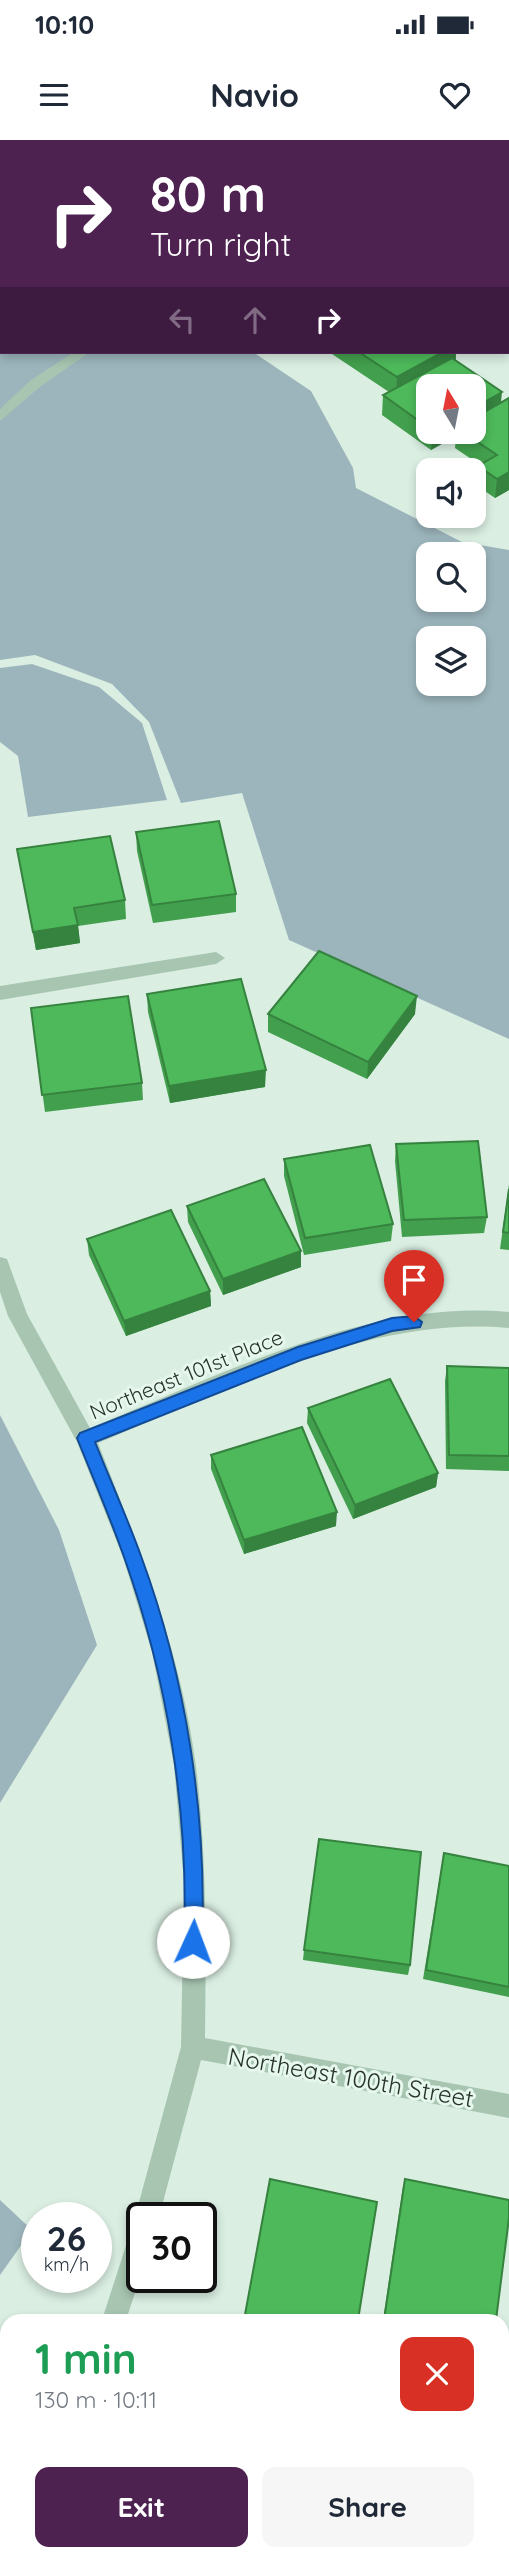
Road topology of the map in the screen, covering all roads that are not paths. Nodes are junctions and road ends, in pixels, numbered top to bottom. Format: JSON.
{"nodes":[{"id":1,"x":80,"y":354,"type":"edge"},
{"id":2,"x":0,"y":417,"type":"edge"},
{"id":3,"x":216,"y":958,"type":"dead end"},
{"id":4,"x":0,"y":993,"type":"edge"},
{"id":5,"x":0,"y":1265,"type":"edge"},
{"id":6,"x":509,"y":1320,"type":"edge"},
{"id":7,"x":86,"y":1438,"type":"junction"},
{"id":8,"x":193,"y":2048,"type":"junction"},
{"id":9,"x":509,"y":2106,"type":"edge"},
{"id":10,"x":151,"y":2202,"type":"edge"},
{"id":11,"x":126,"y":2283,"type":"edge"},
{"id":12,"x":116,"y":2314,"type":"edge"}],
"edges":[{"from":1,"to":2,"type":"street"},
{"from":3,"to":4,"type":"street"},
{"from":5,"to":7,"type":"street"},
{"from":6,"to":7,"type":"street","name":"Northeast 101st Place"},
{"from":7,"to":8,"type":"street"},
{"from":8,"to":9,"type":"street","name":"Northeast 100th Street"},
{"from":8,"to":10,"type":"street"},
{"from":11,"to":12,"type":"street"}]}
